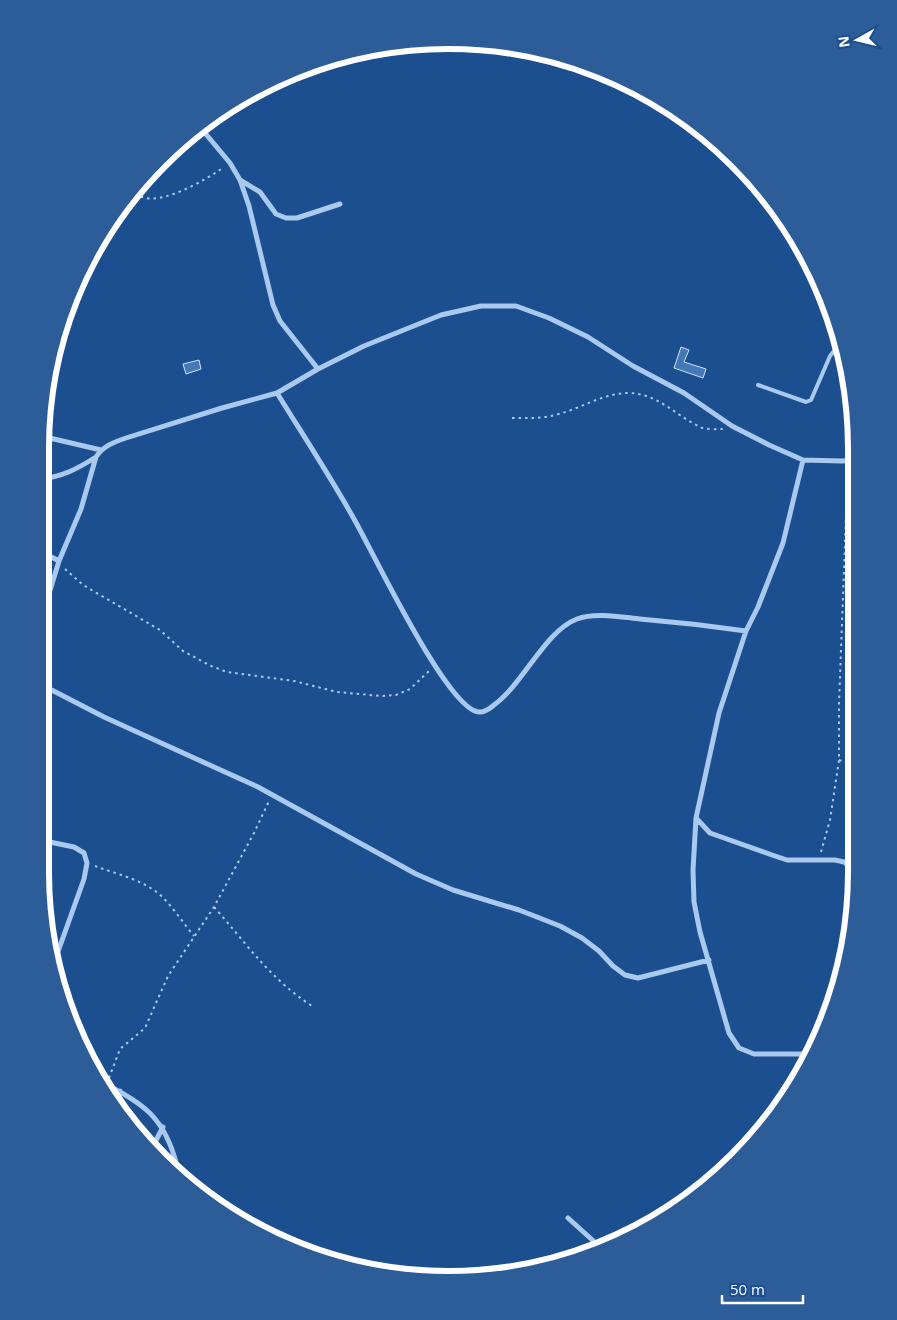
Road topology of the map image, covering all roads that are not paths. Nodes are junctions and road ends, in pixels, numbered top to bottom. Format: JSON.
{"nodes":[{"id":1,"x":204,"y":131,"type":"edge"},
{"id":2,"x":240,"y":180,"type":"junction"},
{"id":3,"x":340,"y":204,"type":"dead end"},
{"id":4,"x":836,"y":350,"type":"edge"},
{"id":5,"x":318,"y":369,"type":"junction"},
{"id":6,"x":758,"y":385,"type":"dead end"},
{"id":7,"x":277,"y":393,"type":"junction"},
{"id":8,"x":49,"y":438,"type":"edge"},
{"id":9,"x":101,"y":450,"type":"junction"},
{"id":10,"x":96,"y":457,"type":"junction"},
{"id":11,"x":804,"y":460,"type":"junction"},
{"id":12,"x":848,"y":461,"type":"edge"},
{"id":13,"x":49,"y":478,"type":"edge"},
{"id":14,"x":49,"y":556,"type":"edge"},
{"id":15,"x":59,"y":561,"type":"junction"},
{"id":16,"x":49,"y":593,"type":"edge"},
{"id":17,"x":746,"y":631,"type":"junction"},
{"id":18,"x":49,"y":689,"type":"edge"},
{"id":19,"x":696,"y":818,"type":"junction"},
{"id":20,"x":49,"y":842,"type":"edge"},
{"id":21,"x":848,"y":865,"type":"edge"},
{"id":22,"x":57,"y":954,"type":"edge"},
{"id":23,"x":709,"y":960,"type":"junction"},
{"id":24,"x":804,"y":1054,"type":"edge"},
{"id":25,"x":112,"y":1088,"type":"edge"},
{"id":26,"x":120,"y":1091,"type":"junction"},
{"id":27,"x":118,"y":1097,"type":"edge"},
{"id":28,"x":163,"y":1126,"type":"junction"},
{"id":29,"x":155,"y":1142,"type":"edge"},
{"id":30,"x":176,"y":1164,"type":"edge"},
{"id":31,"x":568,"y":1218,"type":"dead end"},
{"id":32,"x":595,"y":1243,"type":"edge"}],
"edges":[{"from":1,"to":2,"type":"street"},
{"from":2,"to":3,"type":"street"},
{"from":2,"to":5,"type":"street"},
{"from":4,"to":6,"type":"lane"},
{"from":5,"to":7,"type":"street"},
{"from":5,"to":11,"type":"street"},
{"from":7,"to":9,"type":"street"},
{"from":7,"to":17,"type":"street"},
{"from":8,"to":9,"type":"street"},
{"from":9,"to":10,"type":"street"},
{"from":10,"to":13,"type":"street"},
{"from":10,"to":15,"type":"street"},
{"from":11,"to":12,"type":"street"},
{"from":11,"to":17,"type":"street"},
{"from":14,"to":15,"type":"street"},
{"from":15,"to":16,"type":"street"},
{"from":17,"to":19,"type":"street"},
{"from":18,"to":23,"type":"street"},
{"from":19,"to":21,"type":"street"},
{"from":19,"to":23,"type":"street"},
{"from":20,"to":22,"type":"street"},
{"from":23,"to":24,"type":"street"},
{"from":25,"to":26,"type":"street"},
{"from":26,"to":27,"type":"street"},
{"from":26,"to":28,"type":"street"},
{"from":28,"to":29,"type":"street"},
{"from":28,"to":30,"type":"street"},
{"from":31,"to":32,"type":"street"}]}
